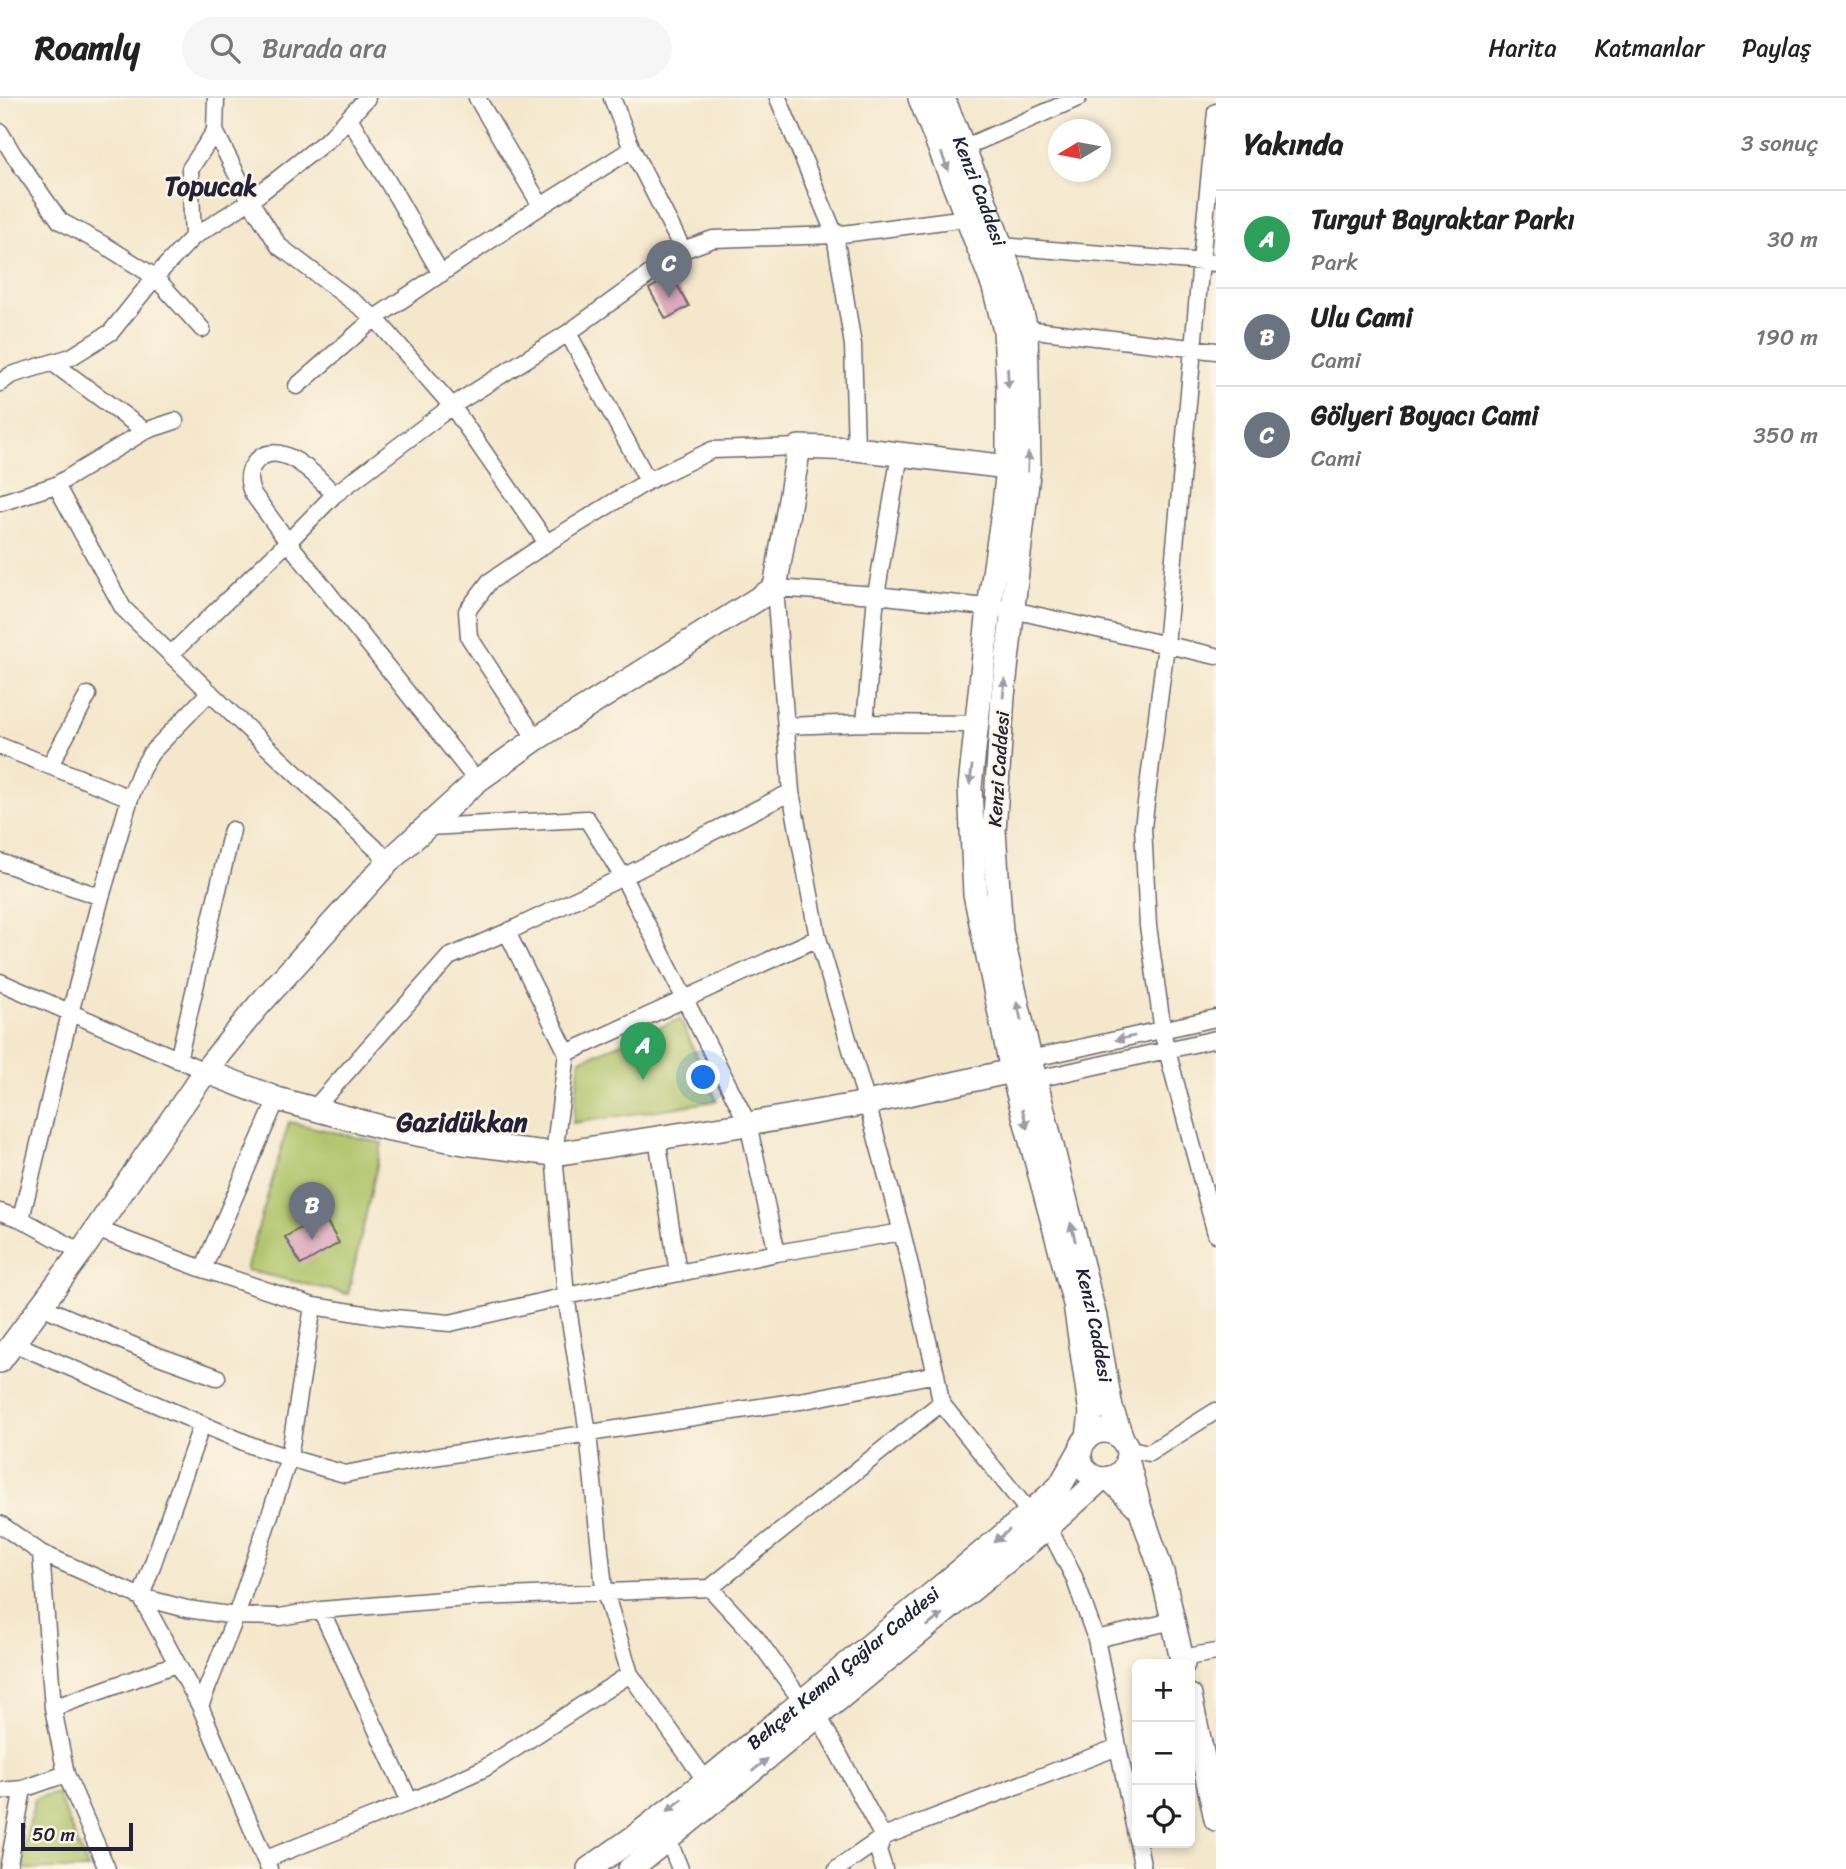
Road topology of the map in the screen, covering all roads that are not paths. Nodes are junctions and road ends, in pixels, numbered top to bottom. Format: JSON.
{"nodes":[{"id":1,"x":216,"y":98,"type":"edge"},
{"id":2,"x":367,"y":98,"type":"edge"},
{"id":3,"x":477,"y":98,"type":"edge"},
{"id":4,"x":612,"y":98,"type":"edge"},
{"id":5,"x":778,"y":98,"type":"edge"},
{"id":6,"x":920,"y":98,"type":"edge"},
{"id":7,"x":943,"y":98,"type":"edge"},
{"id":8,"x":1078,"y":98,"type":"edge"},
{"id":9,"x":1216,"y":112,"type":"edge"},
{"id":10,"x":349,"y":118,"type":"junction"},
{"id":11,"x":215,"y":131,"type":"junction"},
{"id":12,"x":0,"y":132,"type":"edge"},
{"id":13,"x":963,"y":148,"type":"junction"},
{"id":14,"x":632,"y":149,"type":"junction"},
{"id":15,"x":250,"y":201,"type":"junction"},
{"id":16,"x":541,"y":206,"type":"junction"},
{"id":17,"x":967,"y":218,"type":"junction"},
{"id":18,"x":835,"y":235,"type":"junction"},
{"id":19,"x":194,"y":237,"type":"junction"},
{"id":20,"x":1001,"y":246,"type":"junction"},
{"id":21,"x":683,"y":250,"type":"junction"},
{"id":22,"x":1208,"y":262,"type":"edge"},
{"id":23,"x":441,"y":274,"type":"junction"},
{"id":24,"x":155,"y":277,"type":"junction"},
{"id":25,"x":375,"y":318,"type":"junction"},
{"id":26,"x":202,"y":329,"type":"dead end"},
{"id":27,"x":1026,"y":329,"type":"junction"},
{"id":28,"x":568,"y":333,"type":"junction"},
{"id":29,"x":1193,"y":349,"type":"junction"},
{"id":30,"x":1216,"y":351,"type":"edge"},
{"id":31,"x":52,"y":363,"type":"junction"},
{"id":32,"x":4,"y":376,"type":"edge"},
{"id":33,"x":297,"y":386,"type":"dead end"},
{"id":34,"x":452,"y":406,"type":"junction"},
{"id":35,"x":175,"y":421,"type":"dead end"},
{"id":36,"x":145,"y":431,"type":"junction"},
{"id":37,"x":799,"y":447,"type":"junction"},
{"id":38,"x":856,"y":449,"type":"junction"},
{"id":39,"x":900,"y":454,"type":"junction"},
{"id":40,"x":1008,"y":467,"type":"junction"},
{"id":41,"x":648,"y":481,"type":"junction"},
{"id":42,"x":56,"y":485,"type":"junction"},
{"id":43,"x":334,"y":495,"type":"junction"},
{"id":44,"x":0,"y":502,"type":"edge"},
{"id":45,"x":288,"y":542,"type":"junction"},
{"id":46,"x":547,"y":543,"type":"junction"},
{"id":47,"x":775,"y":588,"type":"junction"},
{"id":48,"x":876,"y":595,"type":"junction"},
{"id":49,"x":989,"y":608,"type":"junction"},
{"id":50,"x":1013,"y":610,"type":"junction"},
{"id":51,"x":1166,"y":645,"type":"junction"},
{"id":52,"x":171,"y":654,"type":"junction"},
{"id":53,"x":1216,"y":656,"type":"edge"},
{"id":54,"x":210,"y":692,"type":"junction"},
{"id":55,"x":88,"y":695,"type":"dead end"},
{"id":56,"x":865,"y":723,"type":"junction"},
{"id":57,"x":977,"y":724,"type":"junction"},
{"id":58,"x":786,"y":726,"type":"junction"},
{"id":59,"x":536,"y":739,"type":"junction"},
{"id":60,"x":0,"y":746,"type":"edge"},
{"id":61,"x":50,"y":765,"type":"junction"},
{"id":62,"x":477,"y":781,"type":"junction"},
{"id":63,"x":792,"y":792,"type":"junction"},
{"id":64,"x":130,"y":798,"type":"junction"},
{"id":65,"x":427,"y":827,"type":"junction"},
{"id":66,"x":232,"y":830,"type":"dead end"},
{"id":67,"x":0,"y":862,"type":"edge"},
{"id":68,"x":389,"y":862,"type":"junction"},
{"id":69,"x":623,"y":877,"type":"junction"},
{"id":70,"x":101,"y":897,"type":"junction"},
{"id":71,"x":507,"y":932,"type":"junction"},
{"id":72,"x":818,"y":938,"type":"junction"},
{"id":73,"x":0,"y":982,"type":"edge"},
{"id":74,"x":686,"y":1000,"type":"junction"},
{"id":75,"x":70,"y":1013,"type":"junction"},
{"id":76,"x":1216,"y":1018,"type":"edge"},
{"id":77,"x":1163,"y":1030,"type":"junction"},
{"id":78,"x":1216,"y":1039,"type":"edge"},
{"id":79,"x":1167,"y":1049,"type":"junction"},
{"id":80,"x":567,"y":1053,"type":"junction"},
{"id":81,"x":178,"y":1060,"type":"junction"},
{"id":82,"x":205,"y":1070,"type":"junction"},
{"id":83,"x":1021,"y":1071,"type":"junction"},
{"id":84,"x":277,"y":1099,"type":"junction"},
{"id":85,"x":867,"y":1103,"type":"junction"},
{"id":86,"x":313,"y":1110,"type":"junction"},
{"id":87,"x":748,"y":1124,"type":"junction"},
{"id":88,"x":657,"y":1138,"type":"junction"},
{"id":89,"x":554,"y":1154,"type":"junction"},
{"id":90,"x":0,"y":1212,"type":"edge"},
{"id":91,"x":21,"y":1219,"type":"junction"},
{"id":92,"x":1215,"y":1223,"type":"edge"},
{"id":93,"x":96,"y":1229,"type":"junction"},
{"id":94,"x":902,"y":1232,"type":"junction"},
{"id":95,"x":81,"y":1252,"type":"junction"},
{"id":96,"x":777,"y":1253,"type":"junction"},
{"id":97,"x":203,"y":1269,"type":"junction"},
{"id":98,"x":678,"y":1273,"type":"junction"},
{"id":99,"x":566,"y":1296,"type":"junction"},
{"id":100,"x":41,"y":1306,"type":"junction"},
{"id":101,"x":313,"y":1306,"type":"junction"},
{"id":102,"x":6,"y":1352,"type":"edge"},
{"id":103,"x":936,"y":1374,"type":"junction"},
{"id":104,"x":217,"y":1377,"type":"dead end"},
{"id":105,"x":941,"y":1403,"type":"junction"},
{"id":106,"x":1216,"y":1411,"type":"edge"},
{"id":107,"x":202,"y":1424,"type":"junction"},
{"id":108,"x":588,"y":1433,"type":"junction"},
{"id":109,"x":1084,"y":1444,"type":"junction"},
{"id":110,"x":1125,"y":1449,"type":"junction"},
{"id":111,"x":289,"y":1458,"type":"junction"},
{"id":112,"x":1105,"y":1478,"type":"junction"},
{"id":113,"x":1140,"y":1509,"type":"junction"},
{"id":114,"x":1039,"y":1520,"type":"junction"},
{"id":115,"x":0,"y":1524,"type":"edge"},
{"id":116,"x":41,"y":1553,"type":"junction"},
{"id":117,"x":710,"y":1588,"type":"junction"},
{"id":118,"x":605,"y":1592,"type":"junction"},
{"id":119,"x":141,"y":1597,"type":"junction"},
{"id":120,"x":321,"y":1609,"type":"junction"},
{"id":121,"x":236,"y":1616,"type":"junction"},
{"id":122,"x":1173,"y":1620,"type":"junction"},
{"id":123,"x":1096,"y":1639,"type":"junction"},
{"id":124,"x":1216,"y":1652,"type":"edge"},
{"id":125,"x":1182,"y":1659,"type":"edge"},
{"id":126,"x":1190,"y":1659,"type":"edge"},
{"id":127,"x":176,"y":1664,"type":"junction"},
{"id":128,"x":630,"y":1674,"type":"junction"},
{"id":129,"x":200,"y":1706,"type":"junction"},
{"id":130,"x":53,"y":1708,"type":"junction"},
{"id":131,"x":810,"y":1709,"type":"junction"},
{"id":132,"x":1195,"y":1720,"type":"edge"},
{"id":133,"x":1118,"y":1747,"type":"junction"},
{"id":134,"x":66,"y":1774,"type":"junction"},
{"id":135,"x":706,"y":1781,"type":"junction"},
{"id":136,"x":23,"y":1789,"type":"junction"},
{"id":137,"x":0,"y":1791,"type":"edge"},
{"id":138,"x":410,"y":1802,"type":"junction"},
{"id":139,"x":1216,"y":1819,"type":"edge"},
{"id":140,"x":883,"y":1837,"type":"junction"},
{"id":141,"x":668,"y":1839,"type":"junction"},
{"id":142,"x":267,"y":1864,"type":"edge"},
{"id":143,"x":8,"y":1869,"type":"edge"},
{"id":144,"x":107,"y":1869,"type":"edge"},
{"id":145,"x":589,"y":1869,"type":"edge"},
{"id":146,"x":630,"y":1869,"type":"edge"},
{"id":147,"x":680,"y":1869,"type":"edge"},
{"id":148,"x":837,"y":1869,"type":"edge"},
{"id":149,"x":884,"y":1869,"type":"edge"},
{"id":150,"x":1143,"y":1869,"type":"edge"}],
"edges":[{"from":1,"to":11,"type":"street"},
{"from":2,"to":10,"type":"street"},
{"from":3,"to":16,"type":"street"},
{"from":4,"to":14,"type":"street"},
{"from":5,"to":18,"type":"street"},
{"from":6,"to":17,"type":"main road","name":"Kenzi Caddesi","one_way":true},
{"from":7,"to":13,"type":"main road","name":"Kenzi Caddesi"},
{"from":8,"to":13,"type":"street"},
{"from":9,"to":22,"type":"street"},
{"from":10,"to":15,"type":"street"},
{"from":10,"to":23,"type":"street"},
{"from":11,"to":15,"type":"street"},
{"from":11,"to":19,"type":"street"},
{"from":12,"to":24,"type":"street"},
{"from":13,"to":20,"type":"main road","name":"Kenzi Caddesi"},
{"from":14,"to":16,"type":"street"},
{"from":14,"to":21,"type":"street"},
{"from":15,"to":19,"type":"street"},
{"from":15,"to":25,"type":"street"},
{"from":16,"to":23,"type":"street"},
{"from":17,"to":18,"type":"street"},
{"from":17,"to":40,"type":"main road","name":"Kenzi Caddesi","one_way":true},
{"from":18,"to":21,"type":"street"},
{"from":18,"to":38,"type":"street"},
{"from":19,"to":24,"type":"street"},
{"from":20,"to":22,"type":"street"},
{"from":20,"to":27,"type":"main road","name":"Kenzi Caddesi"},
{"from":21,"to":28,"type":"street"},
{"from":22,"to":29,"type":"street"},
{"from":23,"to":25,"type":"street"},
{"from":24,"to":26,"type":"street"},
{"from":24,"to":31,"type":"street"},
{"from":25,"to":33,"type":"street"},
{"from":25,"to":34,"type":"street"},
{"from":27,"to":29,"type":"street"},
{"from":50,"to":27,"type":"main road","name":"Kenzi Caddesi","one_way":true},
{"from":28,"to":34,"type":"street"},
{"from":28,"to":41,"type":"street"},
{"from":29,"to":30,"type":"street"},
{"from":29,"to":51,"type":"street"},
{"from":31,"to":32,"type":"street"},
{"from":31,"to":36,"type":"street"},
{"from":34,"to":43,"type":"street"},
{"from":34,"to":46,"type":"street"},
{"from":35,"to":36,"type":"street"},
{"from":36,"to":42,"type":"street"},
{"from":37,"to":38,"type":"main road"},
{"from":37,"to":41,"type":"street"},
{"from":37,"to":47,"type":"main road"},
{"from":38,"to":39,"type":"main road"},
{"from":39,"to":40,"type":"main road"},
{"from":39,"to":48,"type":"street"},
{"from":40,"to":49,"type":"main road","name":"Kenzi Caddesi"},
{"from":41,"to":46,"type":"street"},
{"from":42,"to":44,"type":"street"},
{"from":42,"to":52,"type":"street"},
{"from":43,"to":45,"type":"street"},
{"from":43,"to":45,"type":"street"},
{"from":45,"to":52,"type":"street"},
{"from":45,"to":62,"type":"street"},
{"from":46,"to":59,"type":"street"},
{"from":47,"to":48,"type":"street"},
{"from":47,"to":58,"type":"street"},
{"from":47,"to":59,"type":"main road"},
{"from":48,"to":49,"type":"street"},
{"from":48,"to":56,"type":"street"},
{"from":49,"to":50,"type":"street"},
{"from":49,"to":57,"type":"main road","name":"Kenzi Caddesi"},
{"from":50,"to":51,"type":"street"},
{"from":83,"to":50,"type":"main road","name":"Kenzi Caddesi","one_way":true},
{"from":51,"to":53,"type":"street"},
{"from":51,"to":77,"type":"street"},
{"from":52,"to":54,"type":"street"},
{"from":54,"to":64,"type":"street"},
{"from":54,"to":68,"type":"street"},
{"from":55,"to":61,"type":"street"},
{"from":56,"to":57,"type":"street"},
{"from":56,"to":58,"type":"street"},
{"from":57,"to":83,"type":"main road","name":"Kenzi Caddesi","one_way":true},
{"from":58,"to":63,"type":"street"},
{"from":59,"to":62,"type":"main road"},
{"from":60,"to":61,"type":"street"},
{"from":61,"to":64,"type":"street"},
{"from":62,"to":65,"type":"main road"},
{"from":63,"to":69,"type":"street"},
{"from":63,"to":72,"type":"street"},
{"from":64,"to":70,"type":"street"},
{"from":65,"to":68,"type":"main road"},
{"from":65,"to":69,"type":"street"},
{"from":66,"to":81,"type":"street"},
{"from":67,"to":70,"type":"street"},
{"from":68,"to":82,"type":"main road"},
{"from":69,"to":71,"type":"street"},
{"from":69,"to":74,"type":"street"},
{"from":70,"to":75,"type":"street"},
{"from":71,"to":80,"type":"street"},
{"from":71,"to":86,"type":"street"},
{"from":72,"to":74,"type":"street"},
{"from":72,"to":85,"type":"street"},
{"from":73,"to":75,"type":"street"},
{"from":74,"to":80,"type":"street"},
{"from":74,"to":87,"type":"street"},
{"from":75,"to":81,"type":"street"},
{"from":75,"to":91,"type":"street"},
{"from":76,"to":77,"type":"street"},
{"from":77,"to":79,"type":"street"},
{"from":77,"to":83,"type":"street","one_way":true},
{"from":78,"to":79,"type":"street"},
{"from":79,"to":83,"type":"street"},
{"from":79,"to":92,"type":"street"},
{"from":80,"to":89,"type":"street"},
{"from":81,"to":82,"type":"street"},
{"from":82,"to":84,"type":"main road"},
{"from":82,"to":93,"type":"main road"},
{"from":83,"to":85,"type":"main road"},
{"from":83,"to":109,"type":"main road","name":"Kenzi Caddesi","one_way":true},
{"from":110,"to":83,"type":"main road","name":"Kenzi Caddesi","one_way":true},
{"from":84,"to":86,"type":"main road"},
{"from":84,"to":97,"type":"street"},
{"from":85,"to":87,"type":"main road"},
{"from":85,"to":94,"type":"street"},
{"from":86,"to":89,"type":"main road"},
{"from":87,"to":88,"type":"main road"},
{"from":87,"to":96,"type":"street"},
{"from":88,"to":89,"type":"main road"},
{"from":88,"to":98,"type":"street"},
{"from":89,"to":99,"type":"street"},
{"from":90,"to":91,"type":"street"},
{"from":91,"to":95,"type":"street"},
{"from":93,"to":95,"type":"main road"},
{"from":93,"to":97,"type":"street"},
{"from":94,"to":96,"type":"street"},
{"from":94,"to":103,"type":"street"},
{"from":95,"to":100,"type":"main road"},
{"from":96,"to":98,"type":"street"},
{"from":97,"to":101,"type":"street"},
{"from":98,"to":99,"type":"street"},
{"from":99,"to":101,"type":"street"},
{"from":99,"to":108,"type":"street"},
{"from":100,"to":102,"type":"main road"},
{"from":100,"to":104,"type":"street"},
{"from":101,"to":111,"type":"street"},
{"from":102,"to":107,"type":"street"},
{"from":103,"to":105,"type":"street"},
{"from":103,"to":108,"type":"street"},
{"from":105,"to":114,"type":"street"},
{"from":105,"to":117,"type":"street"},
{"from":106,"to":110,"type":"street"},
{"from":107,"to":111,"type":"street"},
{"from":107,"to":119,"type":"street"},
{"from":108,"to":111,"type":"street"},
{"from":108,"to":118,"type":"street"},
{"from":109,"to":110,"type":"main road"},
{"from":109,"to":112,"type":"main road"},
{"from":109,"to":114,"type":"main road","name":"Behçet Kemal Çağlar Caddesi"},
{"from":110,"to":112,"type":"main road"},
{"from":110,"to":113,"type":"main road","name":"Kenzi Caddesi"},
{"from":111,"to":121,"type":"street"},
{"from":112,"to":113,"type":"main road"},
{"from":112,"to":114,"type":"main road","name":"Behçet Kemal Çağlar Caddesi"},
{"from":113,"to":122,"type":"main road","name":"Kenzi Caddesi"},
{"from":114,"to":123,"type":"street"},
{"from":114,"to":131,"type":"main road","name":"Behçet Kemal Çağlar Caddesi"},
{"from":115,"to":116,"type":"street"},
{"from":116,"to":119,"type":"street"},
{"from":116,"to":130,"type":"street"},
{"from":117,"to":118,"type":"street"},
{"from":117,"to":131,"type":"street"},
{"from":118,"to":120,"type":"street"},
{"from":118,"to":128,"type":"street"},
{"from":119,"to":121,"type":"street"},
{"from":119,"to":127,"type":"street"},
{"from":120,"to":121,"type":"street"},
{"from":120,"to":138,"type":"street"},
{"from":121,"to":129,"type":"street"},
{"from":122,"to":123,"type":"street"},
{"from":122,"to":125,"type":"main road","name":"Kenzi Caddesi"},
{"from":123,"to":133,"type":"street"},
{"from":124,"to":126,"type":"street"},
{"from":127,"to":129,"type":"street"},
{"from":127,"to":130,"type":"street"},
{"from":128,"to":135,"type":"street"},
{"from":128,"to":138,"type":"street"},
{"from":129,"to":142,"type":"street"},
{"from":130,"to":134,"type":"street"},
{"from":131,"to":135,"type":"main road","name":"Behçet Kemal Çağlar Caddesi"},
{"from":131,"to":140,"type":"street"},
{"from":141,"to":131,"type":"main road","name":"Behçet Kemal Çağlar Caddesi","one_way":true},
{"from":132,"to":139,"type":"main road"},
{"from":133,"to":140,"type":"street"},
{"from":133,"to":150,"type":"street"},
{"from":134,"to":136,"type":"street"},
{"from":134,"to":144,"type":"street"},
{"from":135,"to":145,"type":"main road","name":"Behçet Kemal Çağlar Caddesi","one_way":true},
{"from":136,"to":137,"type":"street"},
{"from":136,"to":143,"type":"street"},
{"from":138,"to":142,"type":"street"},
{"from":140,"to":148,"type":"street"},
{"from":140,"to":149,"type":"street"},
{"from":141,"to":146,"type":"main road","name":"Behçet Kemal Çağlar Caddesi"},
{"from":141,"to":147,"type":"street"}]}
